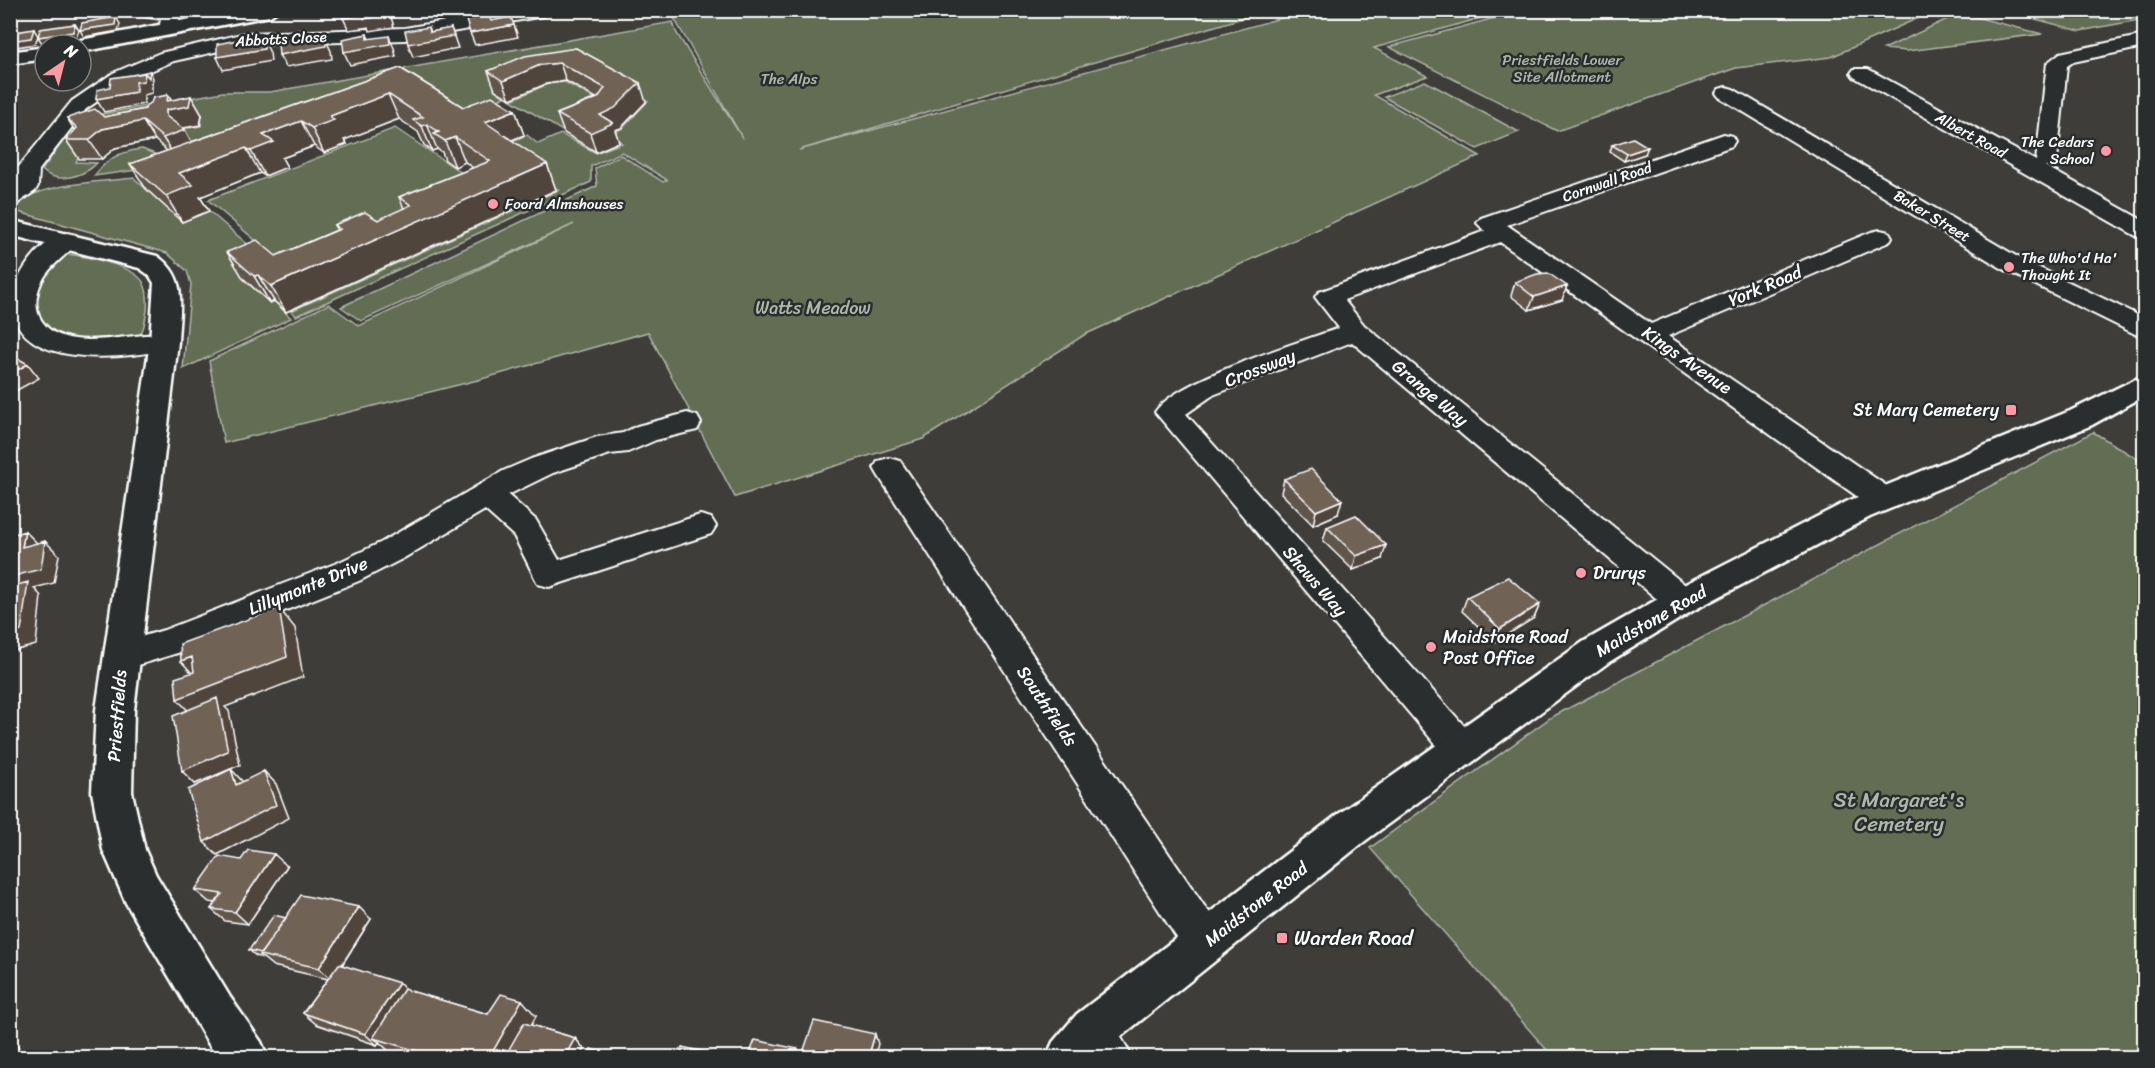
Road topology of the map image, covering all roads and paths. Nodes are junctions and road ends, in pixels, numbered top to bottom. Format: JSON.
{"nodes":[{"id":1,"x":140,"y":10,"type":"edge"},
{"id":2,"x":270,"y":10,"type":"edge"},
{"id":3,"x":544,"y":10,"type":"edge"},
{"id":4,"x":2133,"y":10,"type":"edge"},
{"id":5,"x":2145,"y":14,"type":"edge"},
{"id":6,"x":169,"y":30,"type":"junction"},
{"id":7,"x":2145,"y":40,"type":"edge"},
{"id":8,"x":93,"y":44,"type":"edge"},
{"id":9,"x":33,"y":54,"type":"edge"},
{"id":10,"x":10,"y":57,"type":"edge"},
{"id":11,"x":1861,"y":73,"type":"dead end"},
{"id":12,"x":1726,"y":93,"type":"dead end"},
{"id":13,"x":1724,"y":141,"type":"dead end"},
{"id":14,"x":2046,"y":160,"type":"dead end"},
{"id":15,"x":10,"y":198,"type":"edge"},
{"id":16,"x":10,"y":228,"type":"edge"},
{"id":17,"x":1496,"y":228,"type":"junction"},
{"id":18,"x":2145,"y":231,"type":"edge"},
{"id":19,"x":1880,"y":237,"type":"dead end"},
{"id":20,"x":67,"y":240,"type":"junction"},
{"id":21,"x":2145,"y":328,"type":"edge"},
{"id":22,"x":1355,"y":331,"type":"junction"},
{"id":23,"x":1650,"y":334,"type":"junction"},
{"id":24,"x":164,"y":342,"type":"junction"},
{"id":25,"x":2141,"y":390,"type":"edge"},
{"id":26,"x":1169,"y":412,"type":"joint"},
{"id":27,"x":687,"y":423,"type":"dead end"},
{"id":28,"x":889,"y":468,"type":"dead end"},
{"id":29,"x":485,"y":495,"type":"junction"},
{"id":30,"x":1883,"y":499,"type":"junction"},
{"id":31,"x":700,"y":526,"type":"dead end"},
{"id":32,"x":1682,"y":601,"type":"junction"},
{"id":33,"x":122,"y":656,"type":"junction"},
{"id":34,"x":1462,"y":749,"type":"junction"},
{"id":35,"x":1207,"y":942,"type":"junction"},
{"id":36,"x":1091,"y":1048,"type":"edge"},
{"id":37,"x":245,"y":1058,"type":"edge"}],
"edges":[{"from":1,"to":6,"type":"street"},
{"from":2,"to":6,"type":"street"},
{"from":3,"to":15,"type":"street","name":"Abbotts Close"},
{"from":4,"to":5,"type":"street"},
{"from":6,"to":8,"type":"street"},
{"from":7,"to":14,"type":"street"},
{"from":9,"to":10,"type":"street"},
{"from":11,"to":18,"type":"street","name":"Albert Road"},
{"from":12,"to":21,"type":"street","name":"Baker Street"},
{"from":13,"to":17,"type":"street","name":"Cornwall Road"},
{"from":16,"to":20,"type":"street","name":"Priestfields"},
{"from":17,"to":22,"type":"street","name":"Grange Way"},
{"from":17,"to":23,"type":"street","name":"Kings Avenue"},
{"from":19,"to":23,"type":"street","name":"York Road"},
{"from":20,"to":24,"type":"street","name":"Priestfields"},
{"from":20,"to":24,"type":"street"},
{"from":22,"to":26,"type":"street","name":"Crossway"},
{"from":22,"to":32,"type":"street","name":"Grange Way"},
{"from":23,"to":30,"type":"street","name":"Kings Avenue"},
{"from":24,"to":33,"type":"street","name":"Priestfields"},
{"from":25,"to":30,"type":"street","name":"Maidstone Road"},
{"from":26,"to":34,"type":"street","name":"Shaws Way"},
{"from":27,"to":29,"type":"street","name":"Lillymonte Drive"},
{"from":28,"to":35,"type":"street","name":"Southfields"},
{"from":29,"to":31,"type":"street"},
{"from":29,"to":33,"type":"street","name":"Lillymonte Drive"},
{"from":30,"to":32,"type":"street","name":"Maidstone Road"},
{"from":32,"to":34,"type":"street","name":"Maidstone Road"},
{"from":33,"to":37,"type":"street","name":"Priestfields"},
{"from":34,"to":35,"type":"street","name":"Maidstone Road"},
{"from":35,"to":36,"type":"street","name":"Maidstone Road"}]}
